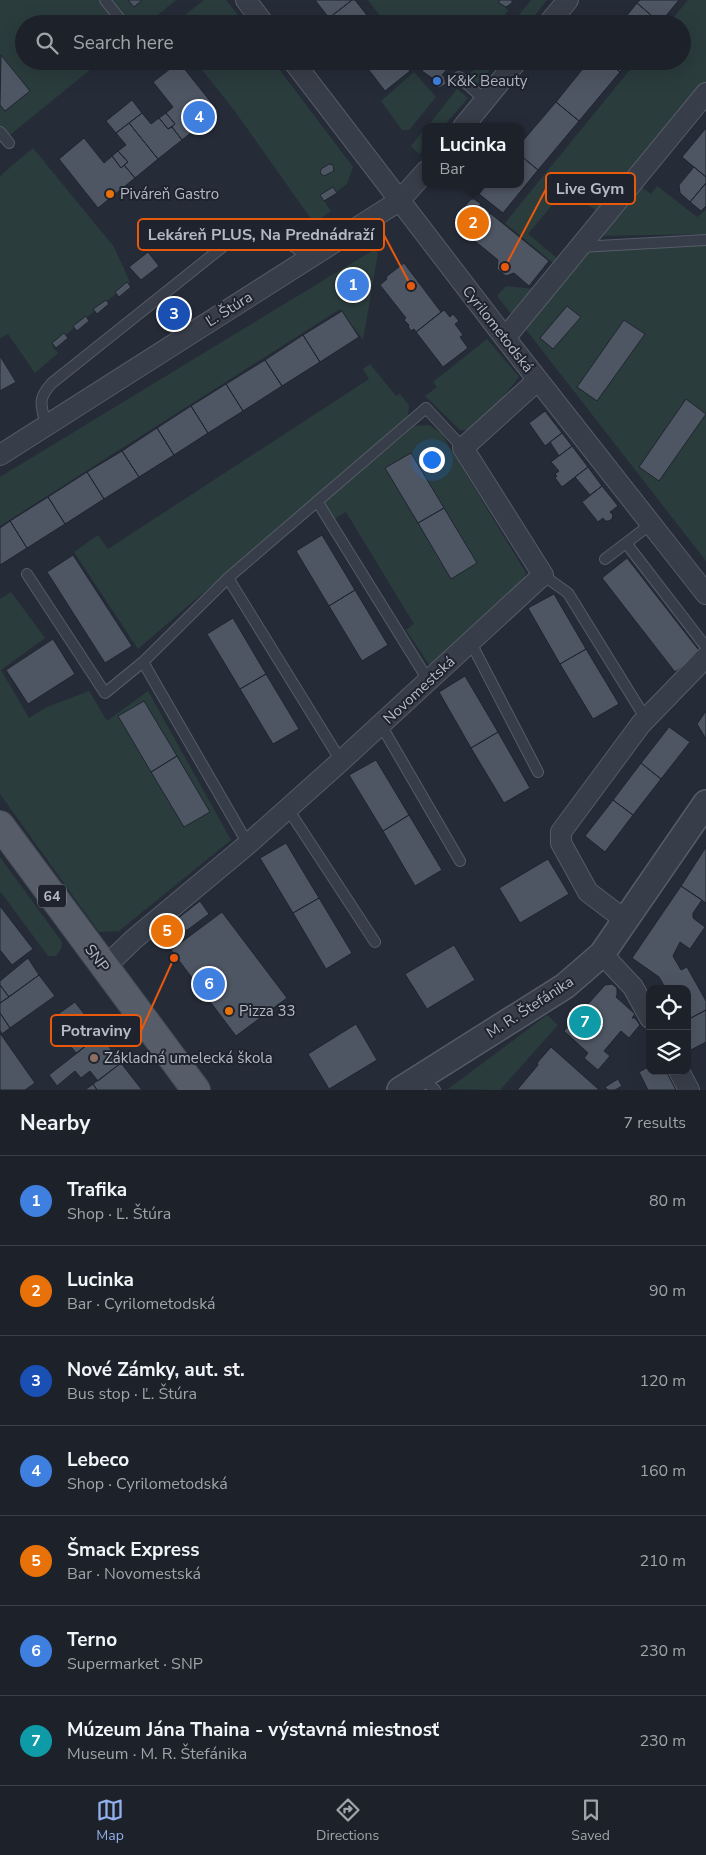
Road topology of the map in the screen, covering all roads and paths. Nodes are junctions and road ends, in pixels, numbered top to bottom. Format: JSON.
{"nodes":[{"id":1,"x":104,"y":0,"type":"edge"},
{"id":2,"x":246,"y":0,"type":"edge"},
{"id":3,"x":568,"y":0,"type":"edge"},
{"id":4,"x":116,"y":15,"type":"edge"},
{"id":5,"x":257,"y":15,"type":"edge"},
{"id":6,"x":556,"y":15,"type":"edge"},
{"id":7,"x":300,"y":70,"type":"edge"},
{"id":8,"x":510,"y":70,"type":"edge"},
{"id":9,"x":459,"y":77,"type":"dead end"},
{"id":10,"x":706,"y":93,"type":"edge"},
{"id":11,"x":485,"y":100,"type":"junction"},
{"id":12,"x":466,"y":123,"type":"edge"},
{"id":13,"x":0,"y":132,"type":"edge"},
{"id":14,"x":9,"y":143,"type":"dead end"},
{"id":15,"x":422,"y":175,"type":"edge"},
{"id":16,"x":399,"y":201,"type":"junction"},
{"id":17,"x":704,"y":242,"type":"edge"},
{"id":18,"x":580,"y":247,"type":"junction"},
{"id":19,"x":310,"y":258,"type":"junction"},
{"id":20,"x":506,"y":338,"type":"junction"},
{"id":21,"x":538,"y":380,"type":"junction"},
{"id":22,"x":46,"y":425,"type":"junction"},
{"id":23,"x":463,"y":448,"type":"junction"},
{"id":24,"x":1,"y":452,"type":"edge"},
{"id":25,"x":317,"y":501,"type":"junction"},
{"id":26,"x":651,"y":524,"type":"junction"},
{"id":27,"x":626,"y":543,"type":"junction"},
{"id":28,"x":605,"y":559,"type":"dead end"},
{"id":29,"x":27,"y":574,"type":"dead end"},
{"id":30,"x":543,"y":575,"type":"junction"},
{"id":31,"x":228,"y":578,"type":"junction"},
{"id":32,"x":706,"y":594,"type":"edge"},
{"id":33,"x":471,"y":643,"type":"junction"},
{"id":34,"x":706,"y":647,"type":"edge"},
{"id":35,"x":706,"y":657,"type":"edge"},
{"id":36,"x":143,"y":662,"type":"junction"},
{"id":37,"x":428,"y":680,"type":"junction"},
{"id":38,"x":646,"y":719,"type":"junction"},
{"id":39,"x":381,"y":725,"type":"junction"},
{"id":40,"x":341,"y":762,"type":"junction"},
{"id":41,"x":538,"y":772,"type":"dead end"},
{"id":42,"x":706,"y":803,"type":"edge"},
{"id":43,"x":288,"y":809,"type":"junction"},
{"id":44,"x":0,"y":825,"type":"edge"},
{"id":45,"x":248,"y":844,"type":"junction"},
{"id":46,"x":460,"y":862,"type":"dead end"},
{"id":47,"x":625,"y":920,"type":"junction"},
{"id":48,"x":375,"y":942,"type":"dead end"},
{"id":49,"x":602,"y":954,"type":"junction"},
{"id":50,"x":104,"y":968,"type":"junction"},
{"id":51,"x":646,"y":1011,"type":"edge"},
{"id":52,"x":681,"y":1075,"type":"edge"},
{"id":53,"x":428,"y":1083,"type":"edge"},
{"id":54,"x":196,"y":1090,"type":"edge"},
{"id":55,"x":400,"y":1090,"type":"edge"},
{"id":56,"x":689,"y":1090,"type":"edge"}],
"edges":[{"from":1,"to":4,"type":"lane"},
{"from":2,"to":5,"type":"street"},
{"from":3,"to":6,"type":"street"},
{"from":7,"to":16,"type":"street","name":"Cyrilometodská"},
{"from":8,"to":11,"type":"street"},
{"from":9,"to":11,"type":"lane"},
{"from":10,"to":18,"type":"street"},
{"from":11,"to":12,"type":"street"},
{"from":13,"to":14,"type":"lane"},
{"from":15,"to":16,"type":"street","name":"Ľ. Štúra"},
{"from":16,"to":19,"type":"street","name":"Ľ. Štúra"},
{"from":16,"to":20,"type":"street","name":"Cyrilometodská"},
{"from":17,"to":18,"type":"lane"},
{"from":18,"to":20,"type":"street"},
{"from":19,"to":22,"type":"street","name":"Ľ. Štúra"},
{"from":19,"to":22,"type":"lane"},
{"from":20,"to":21,"type":"street","name":"Cyrilometodská"},
{"from":21,"to":23,"type":"street"},
{"from":21,"to":26,"type":"street","name":"Cyrilometodská"},
{"from":22,"to":24,"type":"street","name":"Ľ. Štúra"},
{"from":23,"to":25,"type":"lane"},
{"from":23,"to":30,"type":"street"},
{"from":25,"to":31,"type":"lane"},
{"from":25,"to":37,"type":"lane"},
{"from":26,"to":27,"type":"lane"},
{"from":26,"to":32,"type":"street","name":"Cyrilometodská"},
{"from":27,"to":28,"type":"lane"},
{"from":27,"to":34,"type":"lane"},
{"from":29,"to":36,"type":"lane"},
{"from":30,"to":33,"type":"street","name":"Novomestská"},
{"from":30,"to":38,"type":"lane"},
{"from":31,"to":36,"type":"lane"},
{"from":31,"to":40,"type":"lane"},
{"from":33,"to":37,"type":"street","name":"Novomestská"},
{"from":33,"to":41,"type":"lane"},
{"from":35,"to":38,"type":"street"},
{"from":36,"to":45,"type":"lane"},
{"from":37,"to":39,"type":"street","name":"Novomestská"},
{"from":38,"to":47,"type":"street"},
{"from":39,"to":40,"type":"street","name":"Novomestská"},
{"from":39,"to":46,"type":"lane"},
{"from":40,"to":43,"type":"street","name":"Novomestská"},
{"from":42,"to":47,"type":"street","name":"M. R. Štefánika"},
{"from":43,"to":45,"type":"street","name":"Novomestská"},
{"from":43,"to":48,"type":"lane"},
{"from":44,"to":50,"type":"main road","name":"SNP","number":"64"},
{"from":45,"to":50,"type":"street","name":"Novomestská"},
{"from":47,"to":49,"type":"street","name":"M. R. Štefánika"},
{"from":49,"to":51,"type":"street"},
{"from":49,"to":53,"type":"street","name":"M. R. Štefánika"},
{"from":50,"to":54,"type":"main road","name":"SNP","number":"64"},
{"from":52,"to":56,"type":"street"},
{"from":53,"to":55,"type":"street","name":"M. R. Štefánika"}]}
